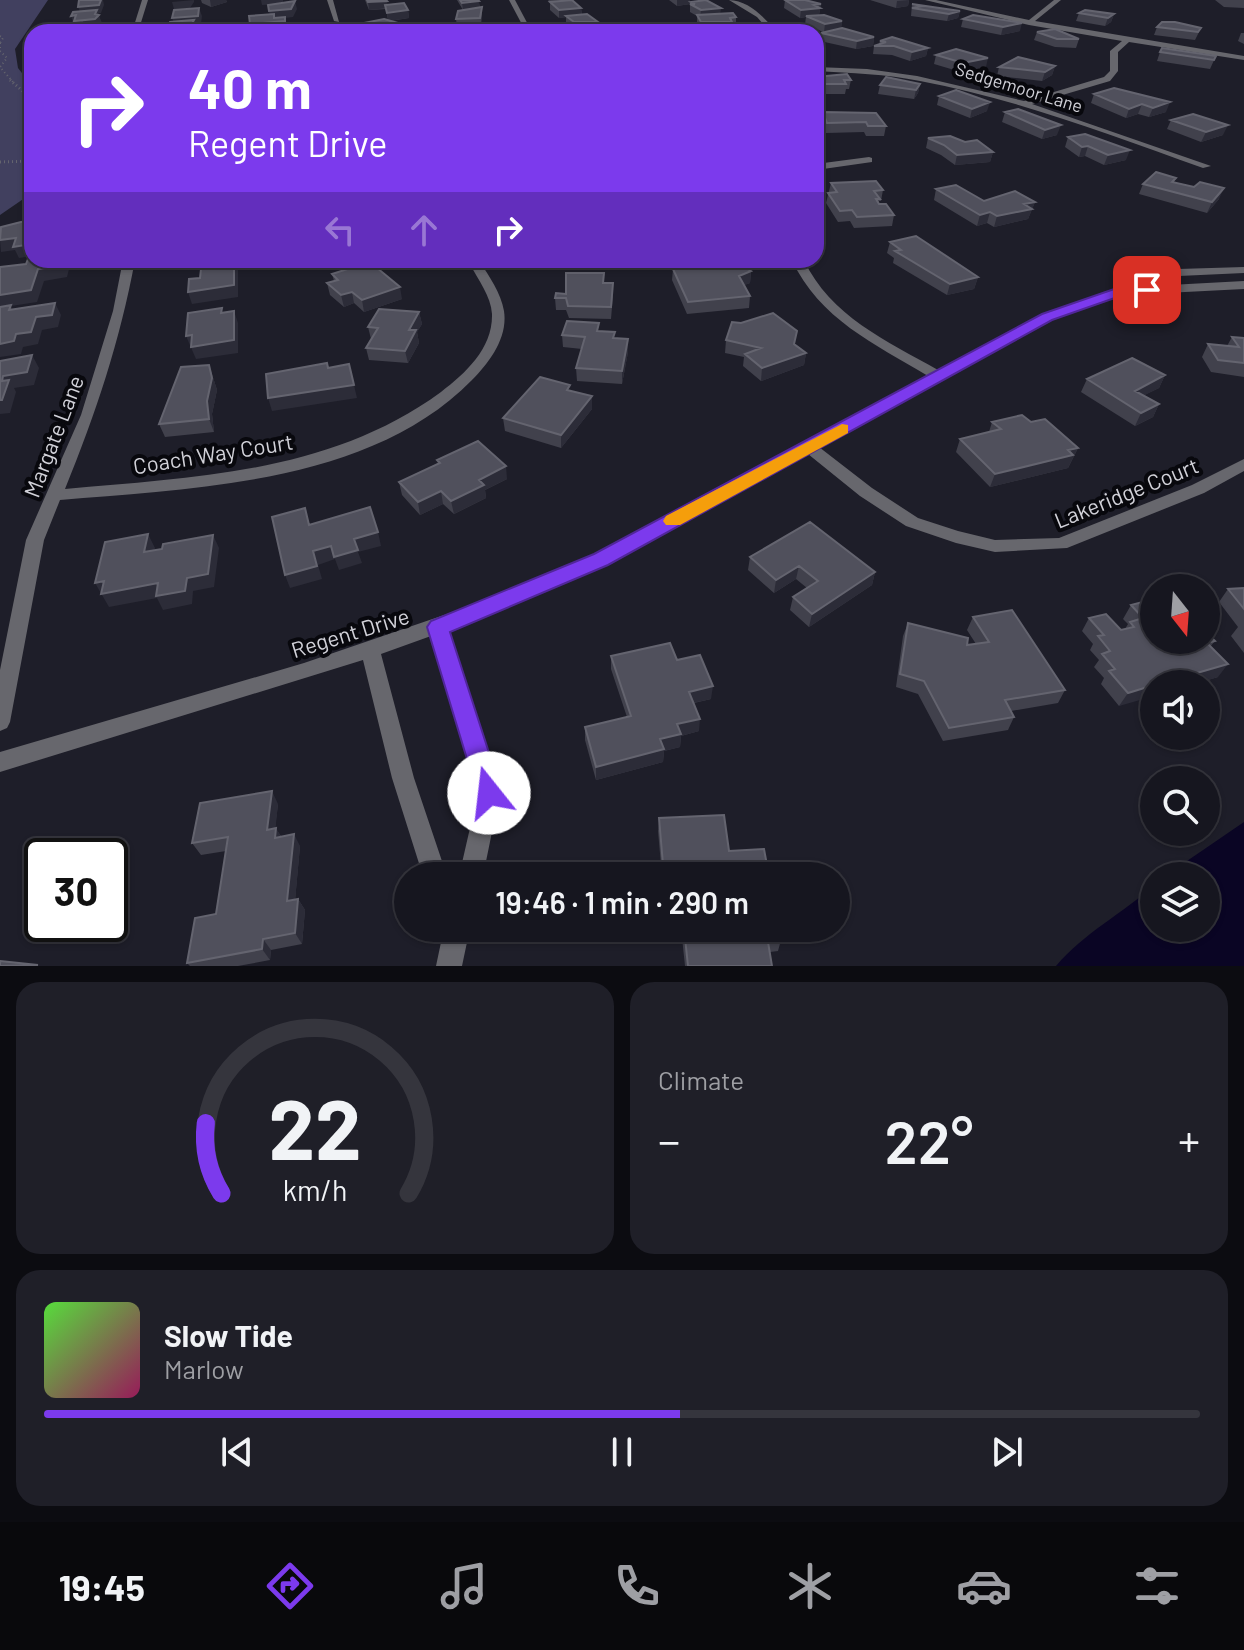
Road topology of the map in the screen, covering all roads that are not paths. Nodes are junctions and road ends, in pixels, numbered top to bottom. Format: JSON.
{"nodes":[{"id":1,"x":145,"y":0,"type":"edge"},
{"id":2,"x":330,"y":0,"type":"edge"},
{"id":3,"x":512,"y":0,"type":"edge"},
{"id":4,"x":732,"y":0,"type":"edge"},
{"id":5,"x":928,"y":0,"type":"edge"},
{"id":6,"x":1058,"y":0,"type":"edge"},
{"id":7,"x":337,"y":21,"type":"dead end"},
{"id":8,"x":1029,"y":23,"type":"junction"},
{"id":9,"x":138,"y":24,"type":"edge"},
{"id":10,"x":525,"y":24,"type":"edge"},
{"id":11,"x":766,"y":24,"type":"edge"},
{"id":12,"x":1126,"y":41,"type":"junction"},
{"id":13,"x":1244,"y":58,"type":"edge"},
{"id":14,"x":824,"y":69,"type":"edge"},
{"id":15,"x":1026,"y":103,"type":"junction"},
{"id":16,"x":869,"y":160,"type":"dead end"},
{"id":17,"x":824,"y":166,"type":"edge"},
{"id":18,"x":1206,"y":166,"type":"dead end"},
{"id":19,"x":127,"y":268,"type":"edge"},
{"id":20,"x":478,"y":268,"type":"edge"},
{"id":21,"x":801,"y":268,"type":"edge"},
{"id":22,"x":1244,"y":270,"type":"edge"},
{"id":23,"x":1244,"y":285,"type":"edge"},
{"id":24,"x":1125,"y":290,"type":"junction"},
{"id":25,"x":938,"y":376,"type":"junction"},
{"id":26,"x":809,"y":447,"type":"junction"},
{"id":27,"x":1244,"y":464,"type":"edge"},
{"id":28,"x":54,"y":495,"type":"junction"},
{"id":29,"x":438,"y":627,"type":"junction"},
{"id":30,"x":370,"y":650,"type":"junction"},
{"id":31,"x":0,"y":722,"type":"edge"},
{"id":32,"x":0,"y":762,"type":"edge"},
{"id":33,"x":430,"y":862,"type":"edge"},
{"id":34,"x":474,"y":862,"type":"edge"},
{"id":35,"x":452,"y":942,"type":"edge"},
{"id":36,"x":449,"y":966,"type":"edge"}],
"edges":[{"from":1,"to":9,"type":"street"},
{"from":2,"to":7,"type":"street"},
{"from":3,"to":10,"type":"street"},
{"from":4,"to":11,"type":"street"},
{"from":5,"to":8,"type":"street"},
{"from":6,"to":8,"type":"street"},
{"from":8,"to":12,"type":"street"},
{"from":12,"to":13,"type":"street"},
{"from":12,"to":15,"type":"street"},
{"from":14,"to":15,"type":"street","name":"Sedgemoor Lane"},
{"from":15,"to":18,"type":"street","name":"Sedgemoor Lane"},
{"from":16,"to":17,"type":"street"},
{"from":19,"to":28,"type":"street","name":"Margate Lane"},
{"from":20,"to":28,"type":"street","name":"Coach Way Court"},
{"from":21,"to":25,"type":"street"},
{"from":22,"to":24,"type":"street","name":"Regent Drive"},
{"from":23,"to":24,"type":"street","name":"Regent Drive"},
{"from":24,"to":25,"type":"street","name":"Regent Drive"},
{"from":25,"to":26,"type":"street","name":"Regent Drive"},
{"from":26,"to":27,"type":"street","name":"Lakeridge Court"},
{"from":26,"to":29,"type":"street","name":"Regent Drive"},
{"from":28,"to":31,"type":"street","name":"Margate Lane"},
{"from":29,"to":30,"type":"street","name":"Regent Drive"},
{"from":29,"to":34,"type":"street"},
{"from":30,"to":32,"type":"street","name":"Regent Drive"},
{"from":30,"to":33,"type":"street"},
{"from":35,"to":36,"type":"street"}]}
